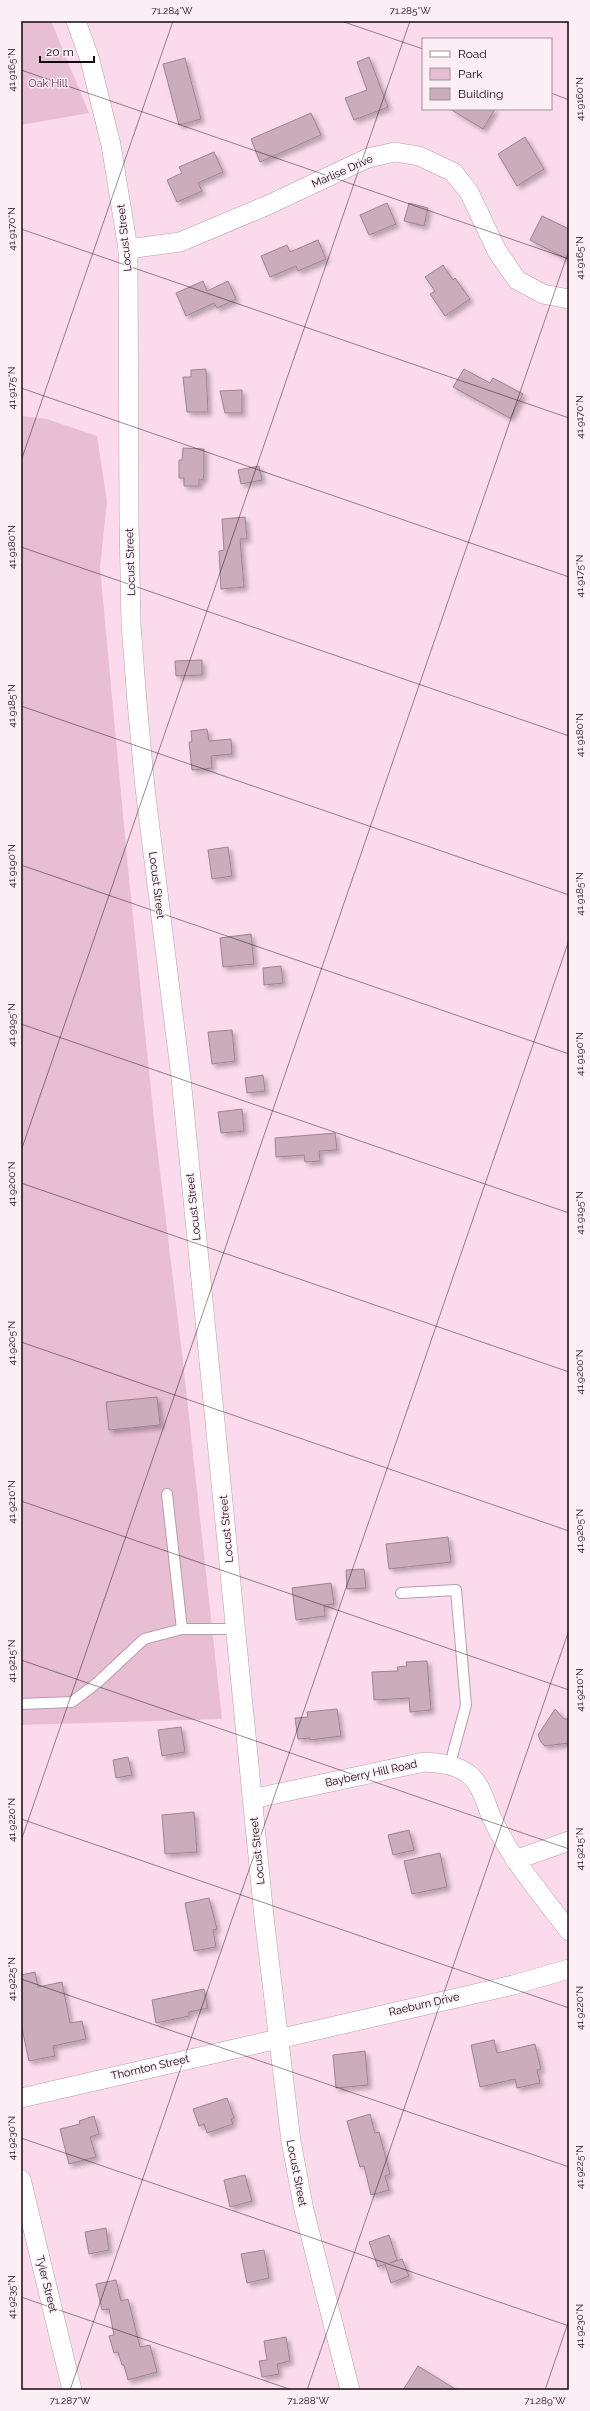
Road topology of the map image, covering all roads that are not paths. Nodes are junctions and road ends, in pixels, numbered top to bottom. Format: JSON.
{"nodes":[{"id":1,"x":76,"y":21,"type":"edge"},
{"id":2,"x":128,"y":249,"type":"junction"},
{"id":3,"x":569,"y":299,"type":"edge"},
{"id":4,"x":167,"y":1494,"type":"dead end"},
{"id":5,"x":401,"y":1593,"type":"dead end"},
{"id":6,"x":182,"y":1628,"type":"junction"},
{"id":7,"x":235,"y":1629,"type":"junction"},
{"id":8,"x":21,"y":1704,"type":"edge"},
{"id":9,"x":450,"y":1764,"type":"junction"},
{"id":10,"x":252,"y":1799,"type":"junction"},
{"id":11,"x":569,"y":1842,"type":"edge"},
{"id":12,"x":515,"y":1860,"type":"junction"},
{"id":13,"x":569,"y":1931,"type":"edge"},
{"id":14,"x":569,"y":1969,"type":"edge"},
{"id":15,"x":278,"y":2037,"type":"junction"},
{"id":16,"x":21,"y":2098,"type":"edge"},
{"id":17,"x":21,"y":2179,"type":"edge"},
{"id":18,"x":72,"y":2390,"type":"edge"},
{"id":19,"x":350,"y":2390,"type":"edge"}],
"edges":[{"from":1,"to":2,"type":"street","name":"Locust Street"},
{"from":2,"to":3,"type":"street","name":"Marlise Drive"},
{"from":2,"to":7,"type":"street","name":"Locust Street"},
{"from":4,"to":6,"type":"lane"},
{"from":5,"to":9,"type":"lane"},
{"from":6,"to":7,"type":"lane"},
{"from":6,"to":8,"type":"lane"},
{"from":7,"to":10,"type":"street","name":"Locust Street"},
{"from":9,"to":10,"type":"street","name":"Bayberry Hill Road"},
{"from":9,"to":12,"type":"street","name":"Bayberry Hill Road"},
{"from":10,"to":15,"type":"street","name":"Locust Street"},
{"from":11,"to":12,"type":"street"},
{"from":12,"to":13,"type":"street","name":"Bayberry Hill Road"},
{"from":14,"to":15,"type":"street","name":"Raeburn Drive"},
{"from":15,"to":16,"type":"street","name":"Thornton Street"},
{"from":15,"to":19,"type":"street","name":"Locust Street"},
{"from":17,"to":18,"type":"street","name":"Tyler Street"}]}
